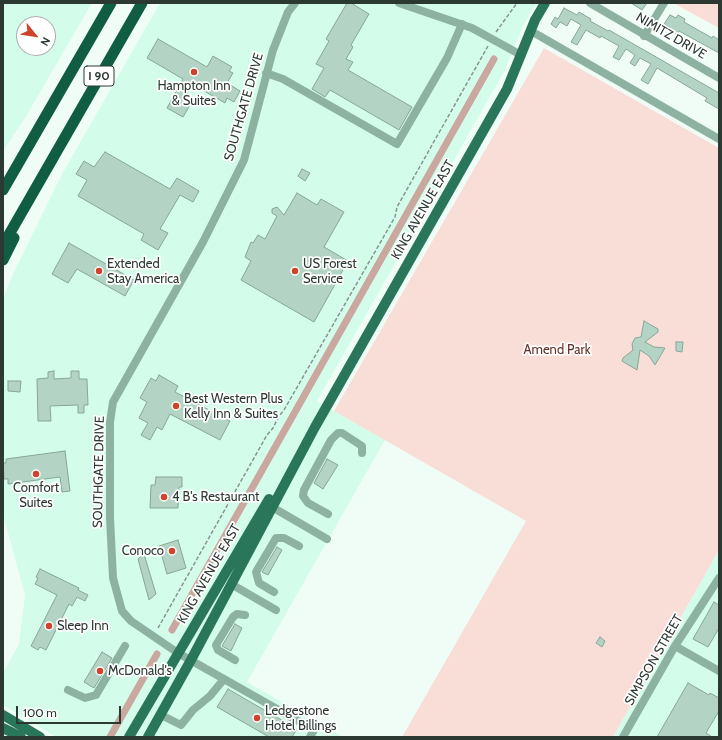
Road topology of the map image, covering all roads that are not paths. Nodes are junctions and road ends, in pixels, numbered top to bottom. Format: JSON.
{"nodes":[{"id":1,"x":111,"y":3,"type":"edge"},
{"id":2,"x":142,"y":3,"type":"edge"},
{"id":3,"x":295,"y":3,"type":"edge"},
{"id":4,"x":399,"y":3,"type":"edge"},
{"id":5,"x":545,"y":3,"type":"edge"},
{"id":6,"x":590,"y":3,"type":"edge"},
{"id":7,"x":664,"y":3,"type":"edge"},
{"id":8,"x":604,"y":7,"type":"edge"},
{"id":9,"x":462,"y":24,"type":"junction"},
{"id":10,"x":531,"y":32,"type":"junction"},
{"id":11,"x":644,"y":36,"type":"junction"},
{"id":12,"x":521,"y":55,"type":"junction"},
{"id":13,"x":266,"y":73,"type":"junction"},
{"id":14,"x":719,"y":78,"type":"edge"},
{"id":15,"x":719,"y":139,"type":"edge"},
{"id":16,"x":57,"y":150,"type":"junction"},
{"id":17,"x":16,"y":167,"type":"junction"},
{"id":18,"x":3,"y":179,"type":"edge"},
{"id":19,"x":3,"y":190,"type":"edge"},
{"id":20,"x":3,"y":245,"type":"edge"},
{"id":21,"x":3,"y":260,"type":"edge"},
{"id":22,"x":315,"y":426,"type":"junction"},
{"id":23,"x":362,"y":453,"type":"dead end"},
{"id":24,"x":272,"y":507,"type":"junction"},
{"id":25,"x":328,"y":514,"type":"dead end"},
{"id":26,"x":327,"y":539,"type":"dead end"},
{"id":27,"x":300,"y":546,"type":"dead end"},
{"id":28,"x":719,"y":578,"type":"edge"},
{"id":29,"x":231,"y":584,"type":"junction"},
{"id":30,"x":274,"y":592,"type":"dead end"},
{"id":31,"x":276,"y":610,"type":"dead end"},
{"id":32,"x":245,"y":615,"type":"dead end"},
{"id":33,"x":125,"y":646,"type":"dead end"},
{"id":34,"x":675,"y":646,"type":"junction"},
{"id":35,"x":178,"y":653,"type":"junction"},
{"id":36,"x":191,"y":660,"type":"junction"},
{"id":37,"x":235,"y":660,"type":"dead end"},
{"id":38,"x":719,"y":671,"type":"edge"},
{"id":39,"x":224,"y":678,"type":"junction"},
{"id":40,"x":68,"y":690,"type":"dead end"},
{"id":41,"x":3,"y":715,"type":"edge"},
{"id":42,"x":161,"y":715,"type":"junction"},
{"id":43,"x":3,"y":728,"type":"edge"},
{"id":44,"x":312,"y":733,"type":"edge"},
{"id":45,"x":21,"y":737,"type":"edge"},
{"id":46,"x":40,"y":737,"type":"edge"},
{"id":47,"x":128,"y":737,"type":"edge"},
{"id":48,"x":148,"y":737,"type":"edge"},
{"id":49,"x":623,"y":737,"type":"edge"}],
"edges":[{"from":1,"to":17,"type":"highway","number":"I 90"},
{"from":2,"to":16,"type":"highway","number":"I 90"},
{"from":3,"to":13,"type":"street","name":"SOUTHGATE DRIVE"},
{"from":4,"to":9,"type":"street"},
{"from":5,"to":10,"type":"main road","name":"KING AVENUE EAST"},
{"from":6,"to":8,"type":"street","name":"NIMITZ DRIVE"},
{"from":7,"to":11,"type":"street"},
{"from":8,"to":11,"type":"street","name":"NIMITZ DRIVE"},
{"from":9,"to":12,"type":"street"},
{"from":9,"to":13,"type":"street"},
{"from":10,"to":12,"type":"main road","name":"KING AVENUE EAST"},
{"from":10,"to":15,"type":"street"},
{"from":11,"to":14,"type":"street","name":"NIMITZ DRIVE"},
{"from":12,"to":22,"type":"main road","name":"KING AVENUE EAST"},
{"from":13,"to":35,"type":"street","name":"SOUTHGATE DRIVE"},
{"from":16,"to":20,"type":"highway","number":"I 90"},
{"from":16,"to":21,"type":"highway"},
{"from":17,"to":18,"type":"highway"},
{"from":17,"to":19,"type":"highway","number":"I 90"},
{"from":22,"to":24,"type":"main road","name":"KING AVENUE EAST"},
{"from":22,"to":35,"type":"main road","name":"KING AVENUE EAST"},
{"from":23,"to":25,"type":"street"},
{"from":24,"to":26,"type":"street"},
{"from":24,"to":29,"type":"main road","name":"KING AVENUE EAST"},
{"from":27,"to":30,"type":"street"},
{"from":28,"to":34,"type":"street","name":"SIMPSON STREET"},
{"from":29,"to":31,"type":"street"},
{"from":29,"to":36,"type":"main road","name":"KING AVENUE EAST"},
{"from":32,"to":37,"type":"street"},
{"from":33,"to":40,"type":"street"},
{"from":34,"to":38,"type":"street"},
{"from":34,"to":49,"type":"street","name":"SIMPSON STREET"},
{"from":35,"to":36,"type":"street","name":"SOUTHGATE DRIVE"},
{"from":35,"to":47,"type":"main road","name":"KING AVENUE EAST"},
{"from":36,"to":39,"type":"street","name":"SOUTHGATE DRIVE"},
{"from":36,"to":42,"type":"main road","name":"KING AVENUE EAST"},
{"from":39,"to":42,"type":"street"},
{"from":39,"to":44,"type":"street","name":"SOUTHGATE DRIVE"},
{"from":41,"to":46,"type":"main road"},
{"from":42,"to":48,"type":"main road","name":"KING AVENUE EAST"},
{"from":43,"to":45,"type":"main road"}]}
